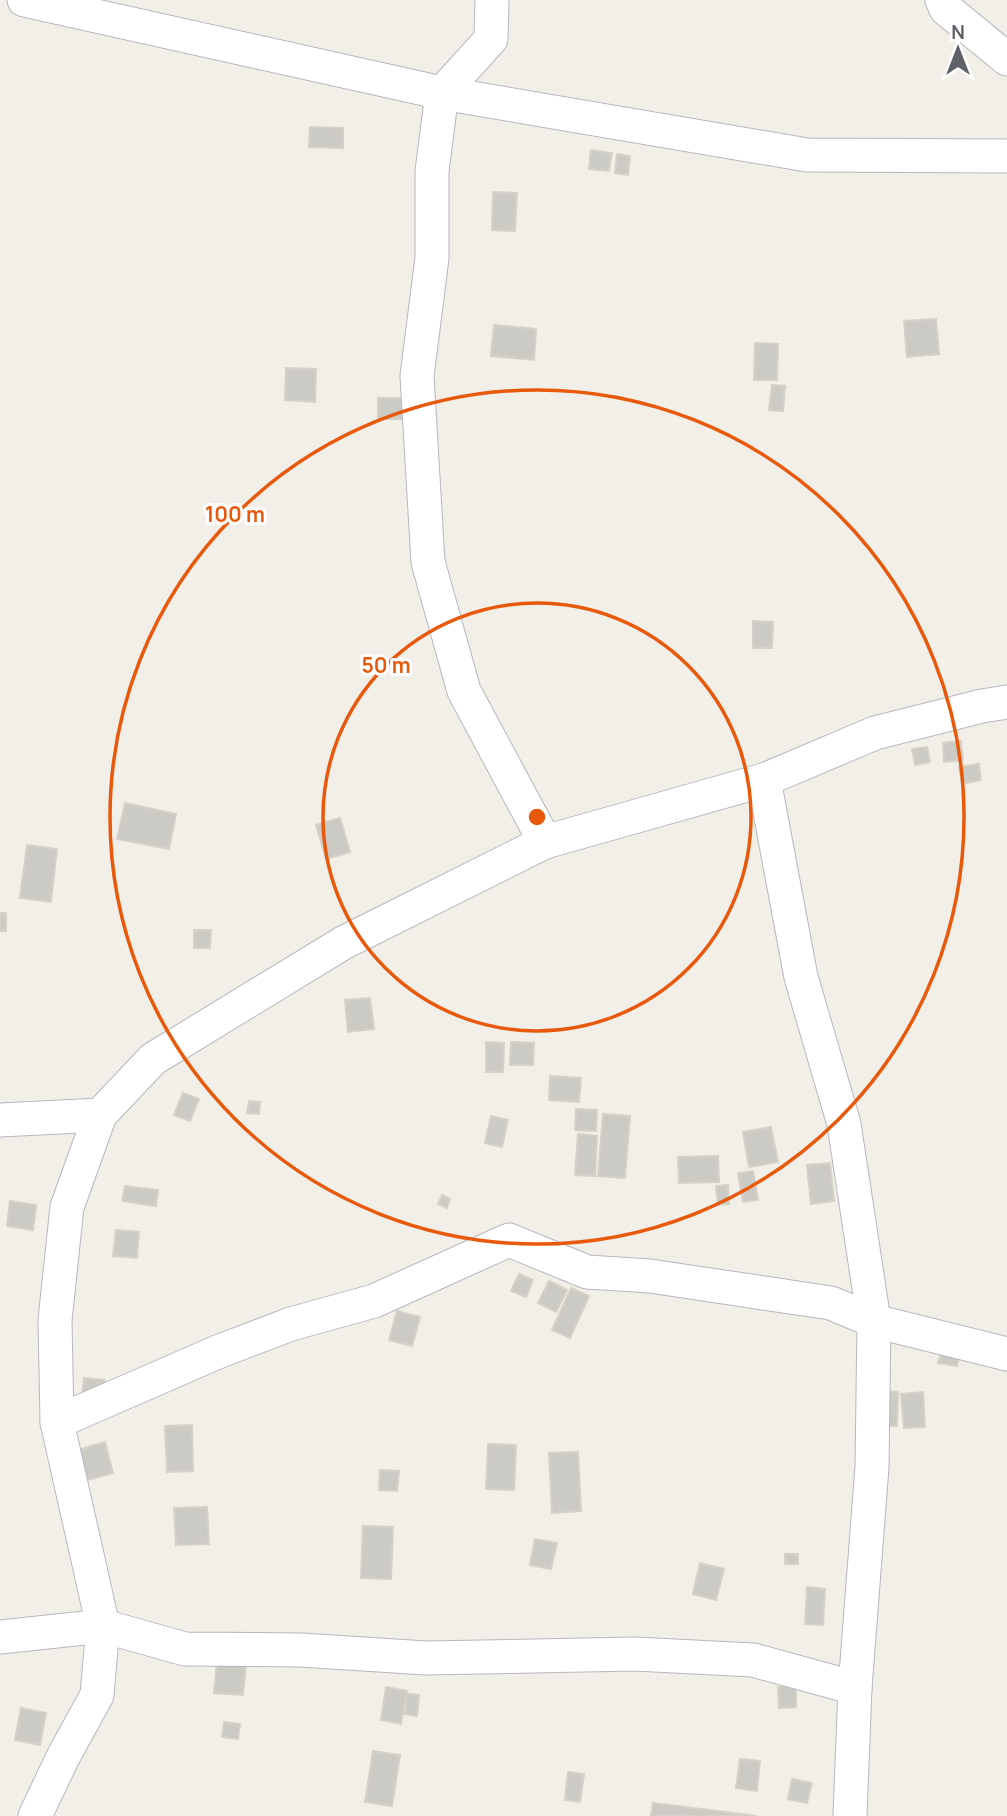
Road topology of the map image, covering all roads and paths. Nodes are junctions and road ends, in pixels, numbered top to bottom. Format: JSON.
{"nodes":[{"id":1,"x":24,"y":0,"type":"edge"},
{"id":2,"x":492,"y":0,"type":"edge"},
{"id":3,"x":942,"y":0,"type":"edge"},
{"id":4,"x":1007,"y":60,"type":"edge"},
{"id":5,"x":443,"y":93,"type":"junction"},
{"id":6,"x":1007,"y":156,"type":"edge"},
{"id":7,"x":1007,"y":702,"type":"edge"},
{"id":8,"x":764,"y":780,"type":"junction"},
{"id":9,"x":545,"y":842,"type":"junction"},
{"id":10,"x":100,"y":1115,"type":"junction"},
{"id":11,"x":0,"y":1120,"type":"edge"},
{"id":12,"x":874,"y":1321,"type":"junction"},
{"id":13,"x":1007,"y":1354,"type":"edge"},
{"id":14,"x":57,"y":1422,"type":"junction"},
{"id":15,"x":103,"y":1626,"type":"junction"},
{"id":16,"x":0,"y":1636,"type":"edge"},
{"id":17,"x":855,"y":1688,"type":"junction"},
{"id":18,"x":35,"y":1816,"type":"edge"},
{"id":19,"x":850,"y":1816,"type":"edge"}],
"edges":[{"from":1,"to":5,"type":"street"},
{"from":2,"to":5,"type":"street"},
{"from":3,"to":4,"type":"street"},
{"from":5,"to":6,"type":"street"},
{"from":5,"to":9,"type":"street"},
{"from":7,"to":8,"type":"street"},
{"from":8,"to":9,"type":"street"},
{"from":8,"to":12,"type":"street"},
{"from":9,"to":10,"type":"street"},
{"from":10,"to":11,"type":"street"},
{"from":10,"to":14,"type":"street"},
{"from":12,"to":13,"type":"street"},
{"from":12,"to":14,"type":"street"},
{"from":12,"to":17,"type":"street"},
{"from":14,"to":15,"type":"street"},
{"from":15,"to":16,"type":"street"},
{"from":15,"to":17,"type":"street"},
{"from":15,"to":18,"type":"street"},
{"from":17,"to":19,"type":"street"}]}
